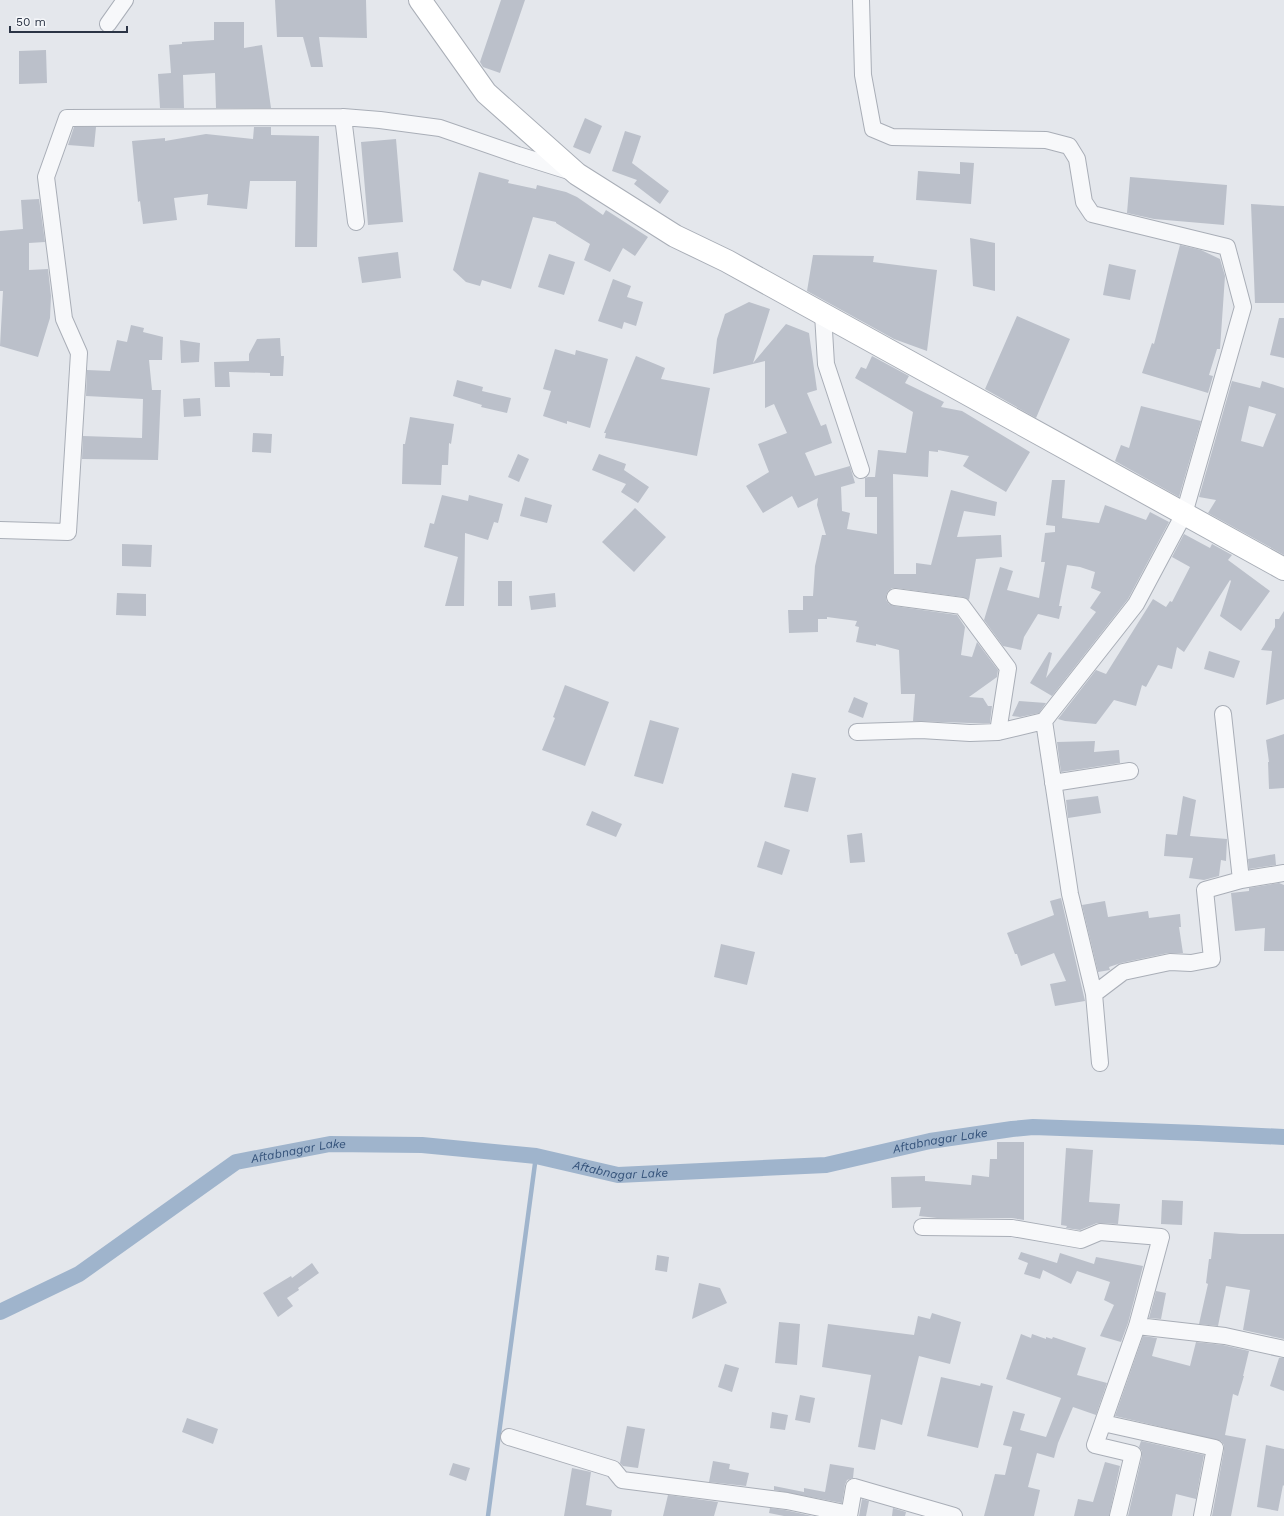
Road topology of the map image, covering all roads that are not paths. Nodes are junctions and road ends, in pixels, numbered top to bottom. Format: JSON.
{"nodes":[{"id":1,"x":125,"y":0,"type":"edge"},
{"id":2,"x":420,"y":0,"type":"edge"},
{"id":3,"x":861,"y":0,"type":"edge"},
{"id":4,"x":108,"y":24,"type":"dead end"},
{"id":5,"x":343,"y":117,"type":"junction"},
{"id":6,"x":577,"y":174,"type":"junction"},
{"id":7,"x":356,"y":222,"type":"dead end"},
{"id":8,"x":823,"y":314,"type":"junction"},
{"id":9,"x":861,"y":470,"type":"dead end"},
{"id":10,"x":1184,"y":514,"type":"junction"},
{"id":11,"x":0,"y":530,"type":"edge"},
{"id":12,"x":1284,"y":569,"type":"edge"},
{"id":13,"x":895,"y":597,"type":"dead end"},
{"id":14,"x":1223,"y":714,"type":"dead end"},
{"id":15,"x":1044,"y":721,"type":"junction"},
{"id":16,"x":857,"y":732,"type":"dead end"},
{"id":17,"x":998,"y":732,"type":"junction"},
{"id":18,"x":1130,"y":771,"type":"dead end"},
{"id":19,"x":1053,"y":783,"type":"junction"},
{"id":20,"x":1284,"y":873,"type":"edge"},
{"id":21,"x":1241,"y":880,"type":"junction"},
{"id":22,"x":1094,"y":994,"type":"junction"},
{"id":23,"x":1100,"y":1063,"type":"dead end"},
{"id":24,"x":922,"y":1227,"type":"dead end"},
{"id":25,"x":1137,"y":1326,"type":"junction"},
{"id":26,"x":1284,"y":1350,"type":"edge"},
{"id":27,"x":1103,"y":1423,"type":"junction"},
{"id":28,"x":509,"y":1436,"type":"dead end"},
{"id":29,"x":849,"y":1515,"type":"edge"},
{"id":30,"x":954,"y":1516,"type":"edge"},
{"id":31,"x":1118,"y":1516,"type":"edge"},
{"id":32,"x":1202,"y":1516,"type":"edge"}],
"edges":[{"from":1,"to":4,"type":"street"},
{"from":2,"to":6,"type":"street"},
{"from":3,"to":10,"type":"street"},
{"from":5,"to":6,"type":"street"},
{"from":5,"to":7,"type":"street"},
{"from":5,"to":11,"type":"street"},
{"from":6,"to":8,"type":"street"},
{"from":8,"to":9,"type":"street"},
{"from":8,"to":10,"type":"street"},
{"from":10,"to":12,"type":"street"},
{"from":10,"to":15,"type":"street"},
{"from":13,"to":17,"type":"street"},
{"from":14,"to":21,"type":"street"},
{"from":15,"to":17,"type":"street"},
{"from":15,"to":19,"type":"street"},
{"from":16,"to":17,"type":"street"},
{"from":18,"to":19,"type":"street"},
{"from":19,"to":22,"type":"street"},
{"from":20,"to":21,"type":"street"},
{"from":21,"to":22,"type":"street"},
{"from":22,"to":23,"type":"street"},
{"from":24,"to":25,"type":"street"},
{"from":25,"to":26,"type":"street"},
{"from":25,"to":27,"type":"street"},
{"from":27,"to":31,"type":"street"},
{"from":27,"to":32,"type":"street"},
{"from":28,"to":29,"type":"street"},
{"from":29,"to":30,"type":"street"}]}
